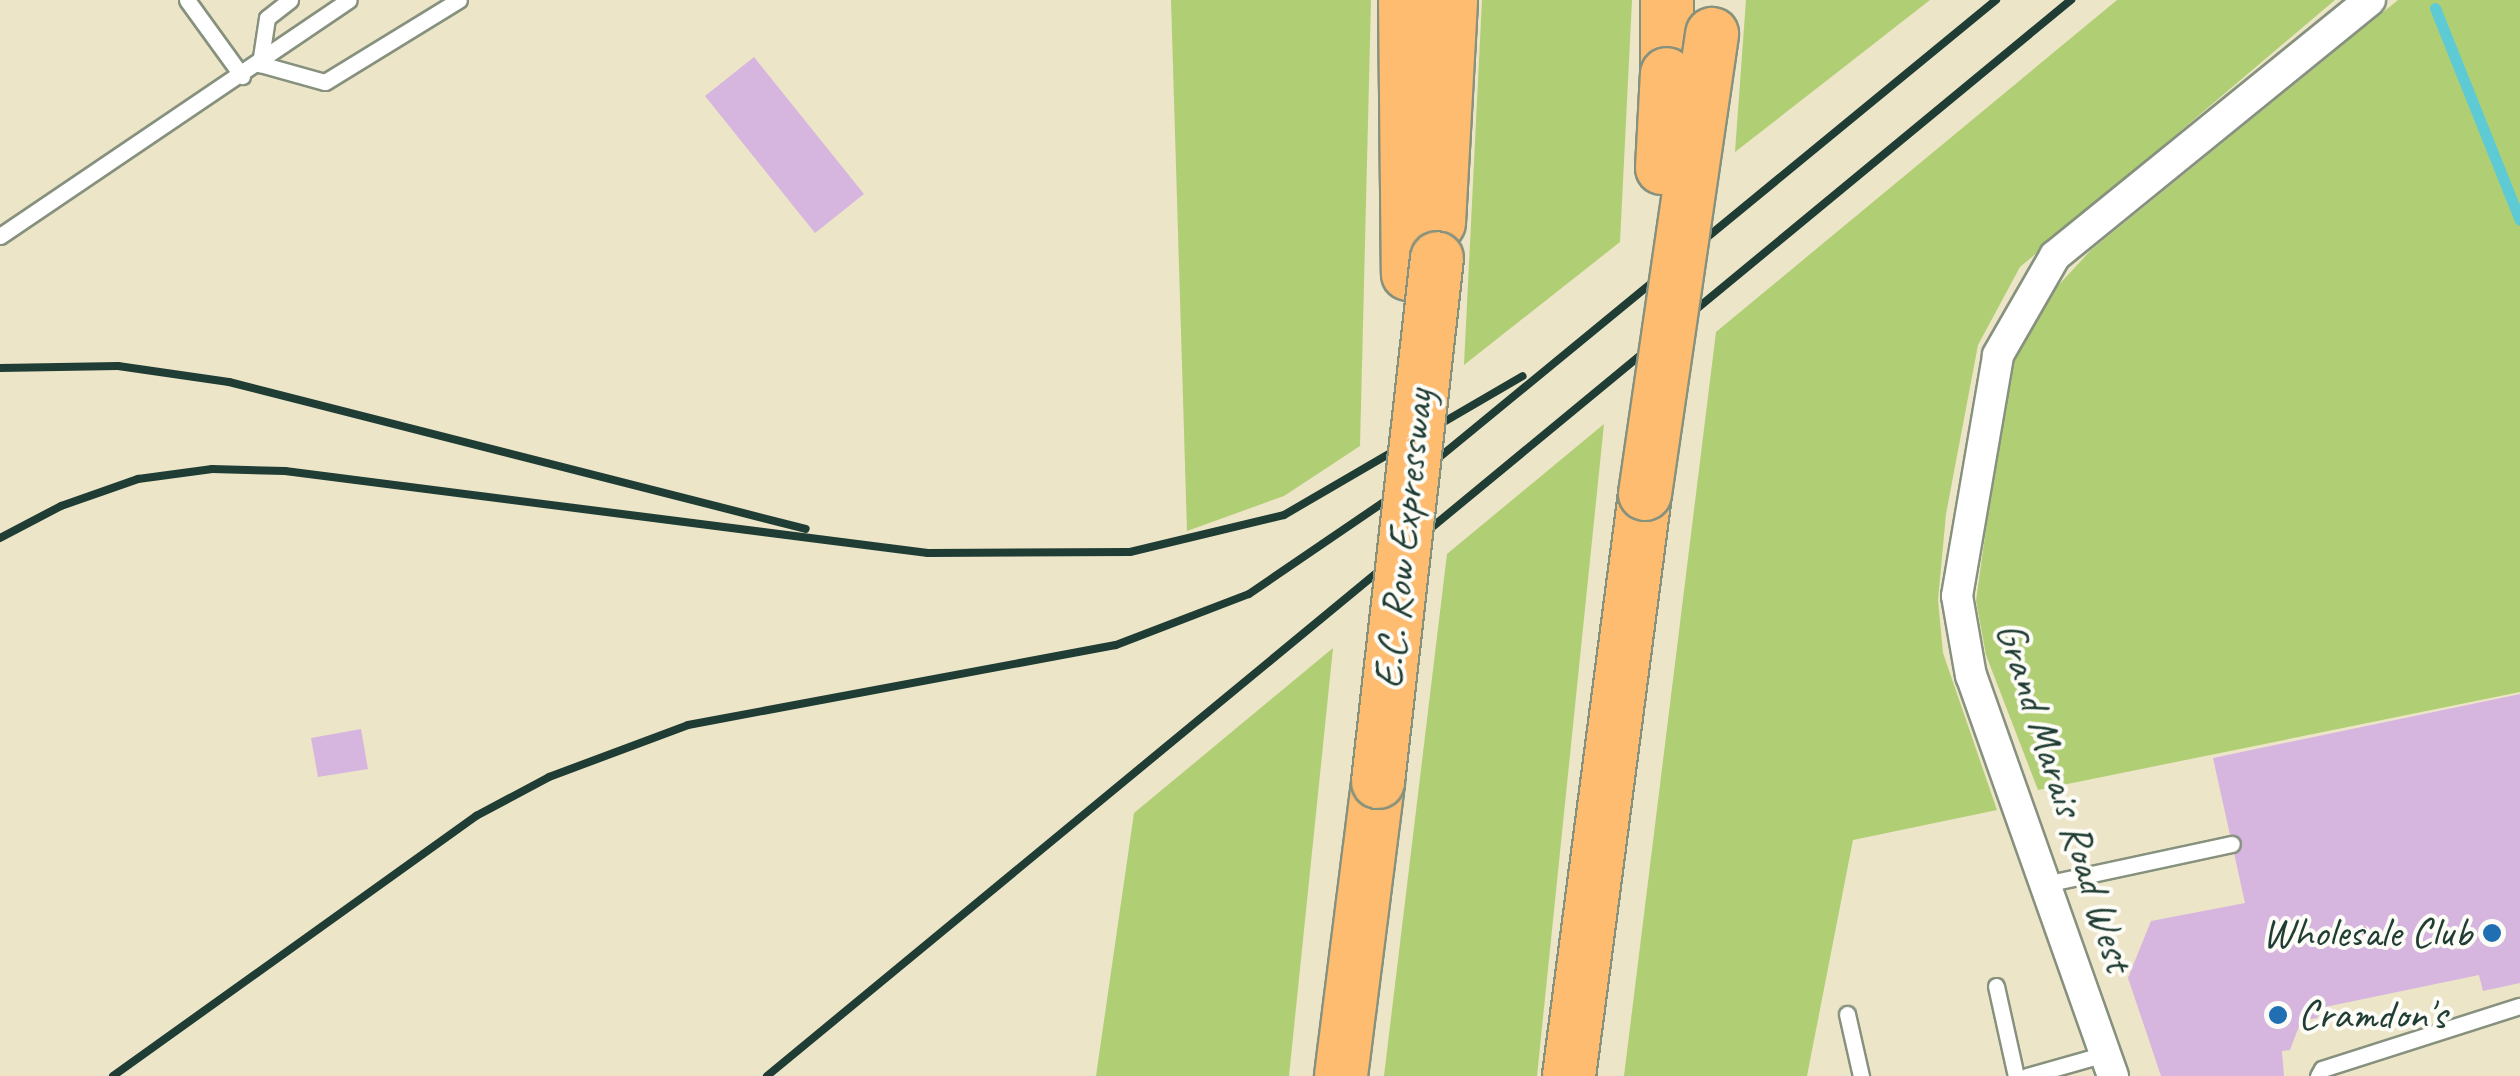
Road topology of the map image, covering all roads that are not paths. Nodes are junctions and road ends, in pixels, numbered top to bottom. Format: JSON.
{"nodes":[{"id":1,"x":188,"y":0,"type":"edge"},
{"id":2,"x":290,"y":0,"type":"edge"},
{"id":3,"x":349,"y":0,"type":"edge"},
{"id":4,"x":459,"y":0,"type":"edge"},
{"id":5,"x":1405,"y":0,"type":"edge"},
{"id":6,"x":1451,"y":0,"type":"edge"},
{"id":7,"x":1667,"y":0,"type":"edge"},
{"id":8,"x":2370,"y":0,"type":"edge"},
{"id":9,"x":1714,"y":17,"type":"edge"},
{"id":10,"x":260,"y":64,"type":"junction"},
{"id":11,"x":242,"y":76,"type":"junction"},
{"id":12,"x":0,"y":236,"type":"edge"},
{"id":13,"x":1422,"y":266,"type":"junction"},
{"id":14,"x":1645,"y":494,"type":"junction"},
{"id":15,"x":2232,"y":844,"type":"dead end"},
{"id":16,"x":2045,"y":884,"type":"junction"},
{"id":17,"x":1996,"y":986,"type":"dead end"},
{"id":18,"x":2520,"y":1006,"type":"edge"},
{"id":19,"x":1847,"y":1014,"type":"dead end"},
{"id":20,"x":2109,"y":1065,"type":"edge"},
{"id":21,"x":1341,"y":1076,"type":"edge"},
{"id":22,"x":1569,"y":1076,"type":"edge"},
{"id":23,"x":1861,"y":1076,"type":"edge"},
{"id":24,"x":2016,"y":1076,"type":"edge"},
{"id":25,"x":2027,"y":1076,"type":"edge"},
{"id":26,"x":2318,"y":1076,"type":"edge"}],
"edges":[{"from":1,"to":11,"type":"lane"},
{"from":2,"to":10,"type":"lane"},
{"from":3,"to":10,"type":"lane"},
{"from":4,"to":10,"type":"lane"},
{"from":5,"to":13,"type":"highway"},
{"from":6,"to":13,"type":"highway","name":"E.C. Row Expressway"},
{"from":7,"to":14,"type":"highway","bridge":true},
{"from":8,"to":16,"type":"street","name":"Grand Marais Road West"},
{"from":9,"to":14,"type":"highway","bridge":true},
{"from":10,"to":11,"type":"lane"},
{"from":11,"to":12,"type":"lane"},
{"from":13,"to":21,"type":"highway","name":"E.C. Row Expressway","bridge":true},
{"from":14,"to":22,"type":"highway"},
{"from":15,"to":16,"type":"lane"},
{"from":16,"to":20,"type":"street","name":"Grand Marais Road West"},
{"from":17,"to":24,"type":"lane"},
{"from":18,"to":26,"type":"lane"},
{"from":19,"to":23,"type":"lane"},
{"from":20,"to":25,"type":"lane"}]}
